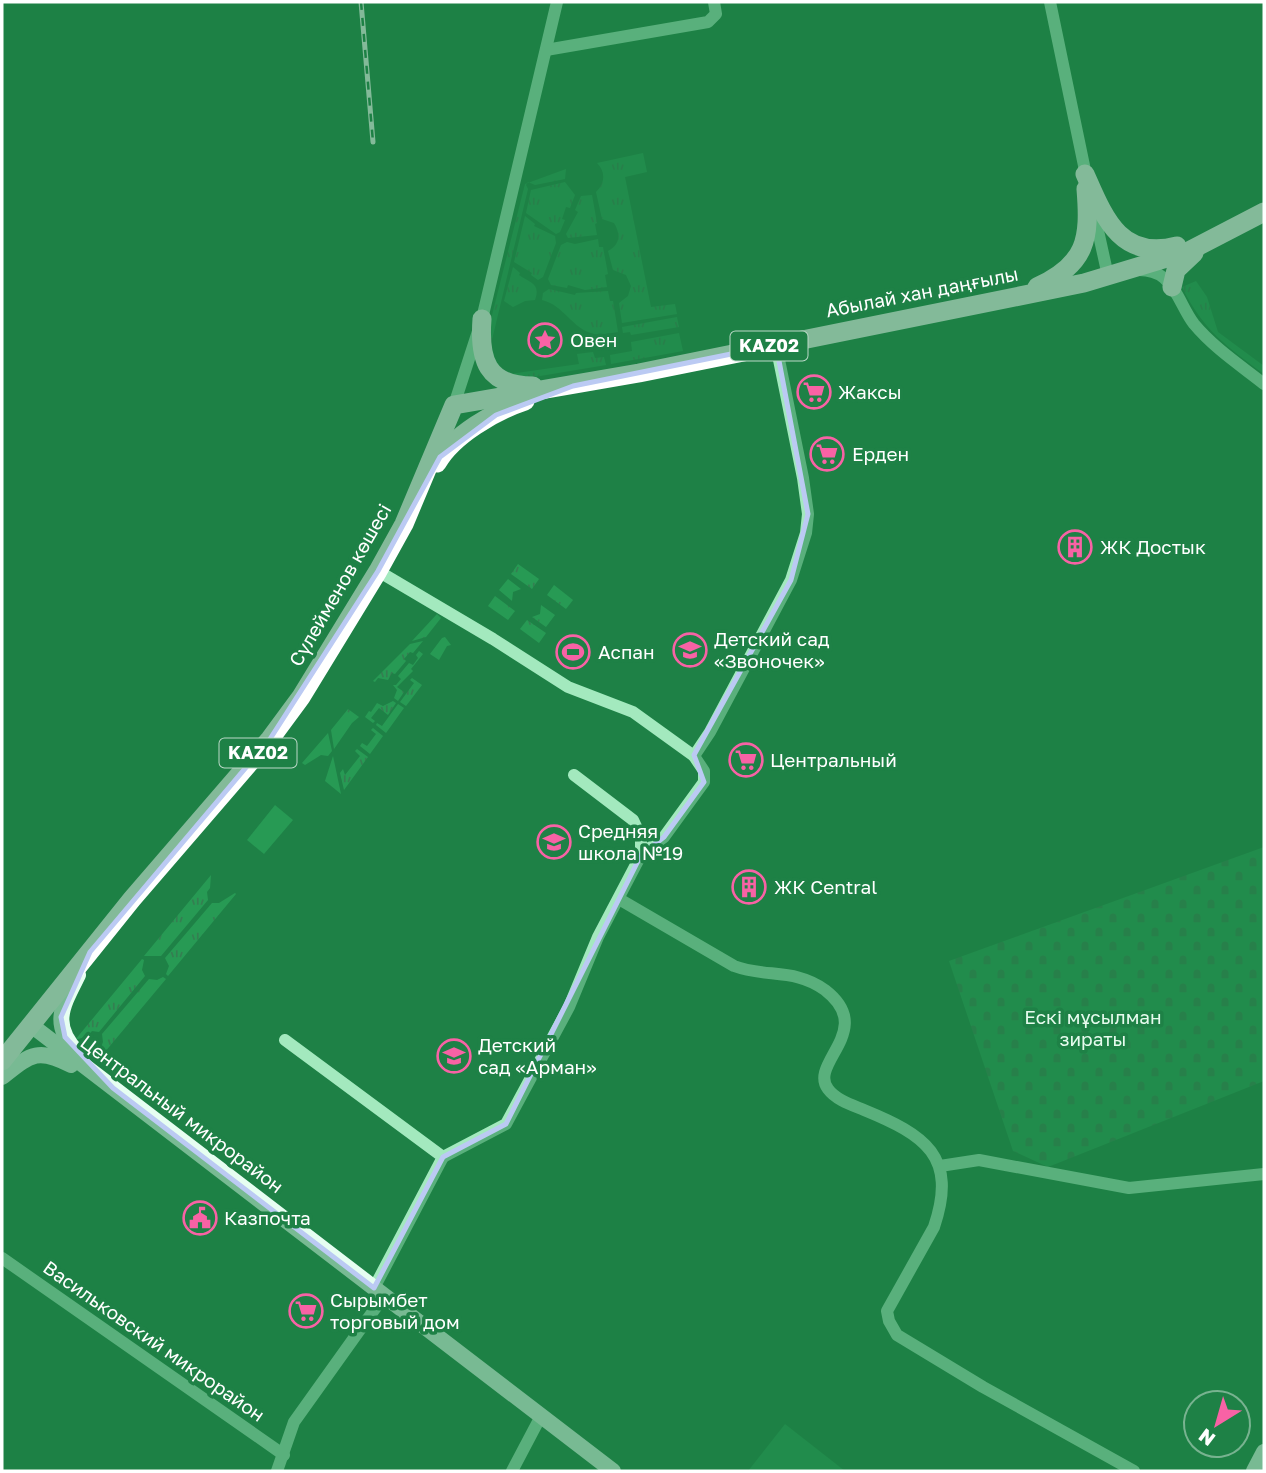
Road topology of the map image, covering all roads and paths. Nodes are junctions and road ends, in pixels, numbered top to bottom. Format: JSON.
{"nodes":[{"id":1,"x":557,"y":2,"type":"edge"},
{"id":2,"x":714,"y":2,"type":"edge"},
{"id":3,"x":1050,"y":2,"type":"edge"},
{"id":4,"x":547,"y":50,"type":"junction"},
{"id":5,"x":1085,"y":174,"type":"junction"},
{"id":6,"x":1264,"y":212,"type":"edge"},
{"id":7,"x":1217,"y":236,"type":"junction"},
{"id":8,"x":1107,"y":268,"type":"junction"},
{"id":9,"x":1131,"y":270,"type":"junction"},
{"id":10,"x":1172,"y":287,"type":"junction"},
{"id":11,"x":1011,"y":298,"type":"junction"},
{"id":12,"x":482,"y":319,"type":"junction"},
{"id":13,"x":776,"y":345,"type":"junction"},
{"id":14,"x":1264,"y":384,"type":"edge"},
{"id":15,"x":573,"y":386,"type":"junction"},
{"id":16,"x":454,"y":405,"type":"junction"},
{"id":17,"x":412,"y":506,"type":"junction"},
{"id":18,"x":378,"y":572,"type":"junction"},
{"id":19,"x":694,"y":756,"type":"junction"},
{"id":20,"x":574,"y":775,"type":"dead end"},
{"id":21,"x":641,"y":855,"type":"junction"},
{"id":22,"x":619,"y":899,"type":"junction"},
{"id":23,"x":90,"y":952,"type":"junction"},
{"id":24,"x":31,"y":1025,"type":"junction"},
{"id":25,"x":285,"y":1040,"type":"dead end"},
{"id":26,"x":8,"y":1044,"type":"edge"},
{"id":27,"x":2,"y":1061,"type":"edge"},
{"id":28,"x":2,"y":1077,"type":"edge"},
{"id":29,"x":113,"y":1088,"type":"junction"},
{"id":30,"x":443,"y":1157,"type":"junction"},
{"id":31,"x":940,"y":1166,"type":"junction"},
{"id":32,"x":1264,"y":1174,"type":"edge"},
{"id":33,"x":2,"y":1258,"type":"edge"},
{"id":34,"x":379,"y":1292,"type":"junction"},
{"id":35,"x":541,"y":1416,"type":"junction"},
{"id":36,"x":1264,"y":1452,"type":"edge"},
{"id":37,"x":284,"y":1455,"type":"junction"},
{"id":38,"x":277,"y":1471,"type":"edge"},
{"id":39,"x":512,"y":1471,"type":"edge"},
{"id":40,"x":613,"y":1471,"type":"edge"},
{"id":41,"x":1134,"y":1471,"type":"edge"},
{"id":42,"x":1254,"y":1471,"type":"edge"}],
"edges":[{"from":1,"to":4,"type":"street","name":"Сүлейменов көшесі"},
{"from":2,"to":4,"type":"street"},
{"from":3,"to":5,"type":"street"},
{"from":4,"to":12,"type":"street","name":"Сүлейменов көшесі"},
{"from":5,"to":7,"type":"highway"},
{"from":5,"to":8,"type":"street"},
{"from":5,"to":11,"type":"highway"},
{"from":6,"to":7,"type":"highway","name":"Абылай хан даңғылы","number":"KАZ02"},
{"from":7,"to":9,"type":"highway","name":"Абылай хан даңғылы","number":"KАZ02"},
{"from":7,"to":10,"type":"highway"},
{"from":8,"to":9,"type":"highway","name":"Абылай хан даңғылы","number":"KАZ02"},
{"from":8,"to":11,"type":"highway","name":"Абылай хан даңғылы","number":"KАZ02"},
{"from":9,"to":10,"type":"street"},
{"from":10,"to":14,"type":"street"},
{"from":11,"to":13,"type":"highway","name":"Абылай хан даңғылы","number":"KАZ02"},
{"from":12,"to":15,"type":"highway"},
{"from":12,"to":16,"type":"street","name":"Сүлейменов көшесі"},
{"from":13,"to":15,"type":"highway","name":"Абылай хан даңғылы","number":"KАZ02"},
{"from":13,"to":19,"type":"street"},
{"from":15,"to":16,"type":"highway","name":"Абылай хан даңғылы","number":"KАZ02"},
{"from":15,"to":17,"type":"highway","number":"KАZ02"},
{"from":16,"to":17,"type":"highway","name":"Сүлейменов көшесі","number":"KАZ02"},
{"from":17,"to":18,"type":"highway","name":"Сүлейменов көшесі","number":"KАZ02"},
{"from":18,"to":19,"type":"street"},
{"from":18,"to":23,"type":"highway","name":"Сүлейменов көшесі","number":"KАZ02"},
{"from":19,"to":21,"type":"street"},
{"from":20,"to":21,"type":"street"},
{"from":21,"to":22,"type":"street"},
{"from":22,"to":30,"type":"street"},
{"from":22,"to":31,"type":"street"},
{"from":23,"to":24,"type":"highway","name":"Сүлейменов көшесі","number":"KАZ02"},
{"from":23,"to":29,"type":"main road"},
{"from":24,"to":26,"type":"highway","name":"Сүлейменов көшесі","number":"KАZ02"},
{"from":24,"to":29,"type":"main road","name":"Центральный микрорайон"},
{"from":25,"to":30,"type":"street"},
{"from":26,"to":27,"type":"highway","name":"Сүлейменов көшесі","number":"KАZ02"},
{"from":28,"to":29,"type":"main road"},
{"from":29,"to":34,"type":"main road","name":"Центральный микрорайон"},
{"from":30,"to":34,"type":"street"},
{"from":31,"to":32,"type":"street"},
{"from":31,"to":41,"type":"street"},
{"from":33,"to":37,"type":"street","name":"Васильковский микрорайон"},
{"from":34,"to":35,"type":"main road","name":"Центральный микрорайон"},
{"from":34,"to":37,"type":"street"},
{"from":35,"to":39,"type":"street"},
{"from":35,"to":40,"type":"main road","name":"Центральный микрорайон"},
{"from":36,"to":42,"type":"main road"},
{"from":37,"to":38,"type":"street"}]}
